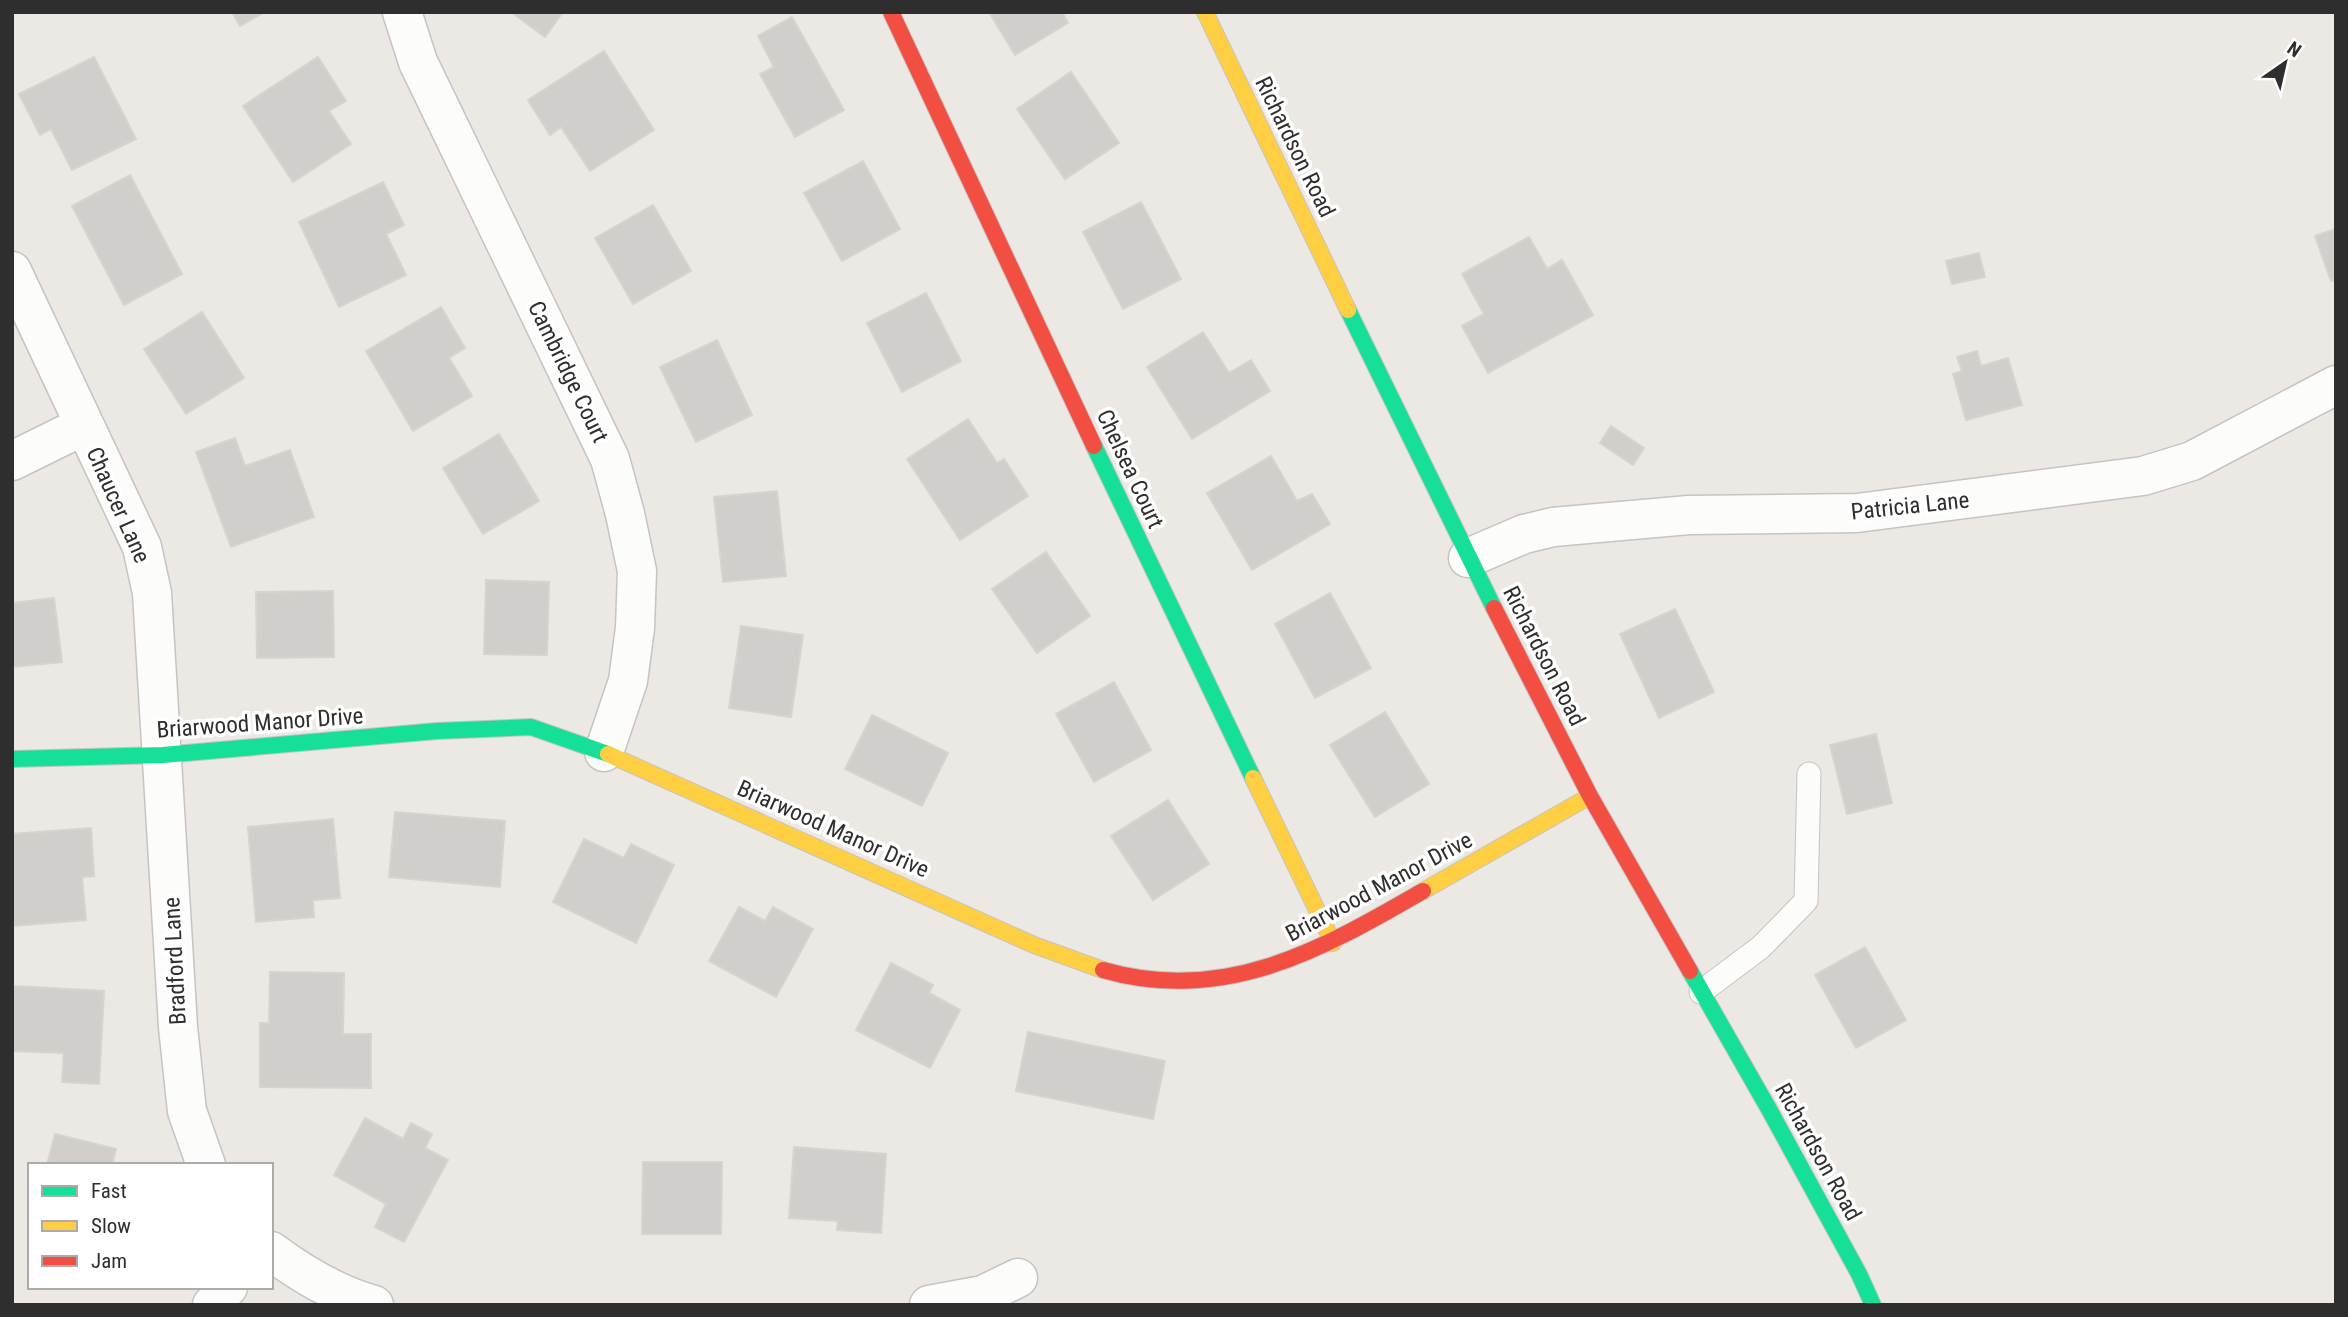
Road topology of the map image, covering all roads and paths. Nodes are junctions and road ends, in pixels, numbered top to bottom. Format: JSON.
{"nodes":[{"id":1,"x":402,"y":12,"type":"edge"},
{"id":2,"x":891,"y":12,"type":"edge"},
{"id":3,"x":1205,"y":12,"type":"edge"},
{"id":4,"x":12,"y":271,"type":"edge"},
{"id":5,"x":2336,"y":384,"type":"edge"},
{"id":6,"x":83,"y":426,"type":"junction"},
{"id":7,"x":12,"y":461,"type":"edge"},
{"id":8,"x":1468,"y":558,"type":"junction"},
{"id":9,"x":604,"y":751,"type":"junction"},
{"id":10,"x":163,"y":755,"type":"junction"},
{"id":11,"x":12,"y":759,"type":"edge"},
{"id":12,"x":1809,"y":774,"type":"dead end"},
{"id":13,"x":1590,"y":796,"type":"junction"},
{"id":14,"x":1333,"y":943,"type":"junction"},
{"id":15,"x":1701,"y":992,"type":"junction"},
{"id":16,"x":205,"y":1163,"type":"edge"},
{"id":17,"x":273,"y":1252,"type":"edge"},
{"id":18,"x":1018,"y":1278,"type":"dead end"},
{"id":19,"x":226,"y":1289,"type":"edge"},
{"id":20,"x":212,"y":1305,"type":"edge"},
{"id":21,"x":374,"y":1305,"type":"edge"},
{"id":22,"x":929,"y":1305,"type":"edge"},
{"id":23,"x":1873,"y":1305,"type":"edge"}],
"edges":[{"from":1,"to":9,"type":"street","name":"Cambridge Court"},
{"from":2,"to":14,"type":"street","name":"Chelsea Court"},
{"from":3,"to":8,"type":"street","name":"Richardson Road"},
{"from":4,"to":6,"type":"street","name":"Chaucer Lane"},
{"from":5,"to":8,"type":"street","name":"Patricia Lane"},
{"from":6,"to":7,"type":"street"},
{"from":6,"to":10,"type":"street","name":"Chaucer Lane"},
{"from":8,"to":13,"type":"street","name":"Richardson Road"},
{"from":9,"to":10,"type":"street","name":"Briarwood Manor Drive"},
{"from":9,"to":14,"type":"street","name":"Briarwood Manor Drive"},
{"from":10,"to":11,"type":"street","name":"Briarwood Manor Drive"},
{"from":10,"to":16,"type":"street","name":"Bradford Lane"},
{"from":12,"to":15,"type":"lane"},
{"from":13,"to":14,"type":"street","name":"Briarwood Manor Drive"},
{"from":13,"to":15,"type":"street","name":"Richardson Road"},
{"from":15,"to":23,"type":"street","name":"Richardson Road"},
{"from":17,"to":21,"type":"street"},
{"from":18,"to":22,"type":"street"},
{"from":19,"to":20,"type":"street"}]}
